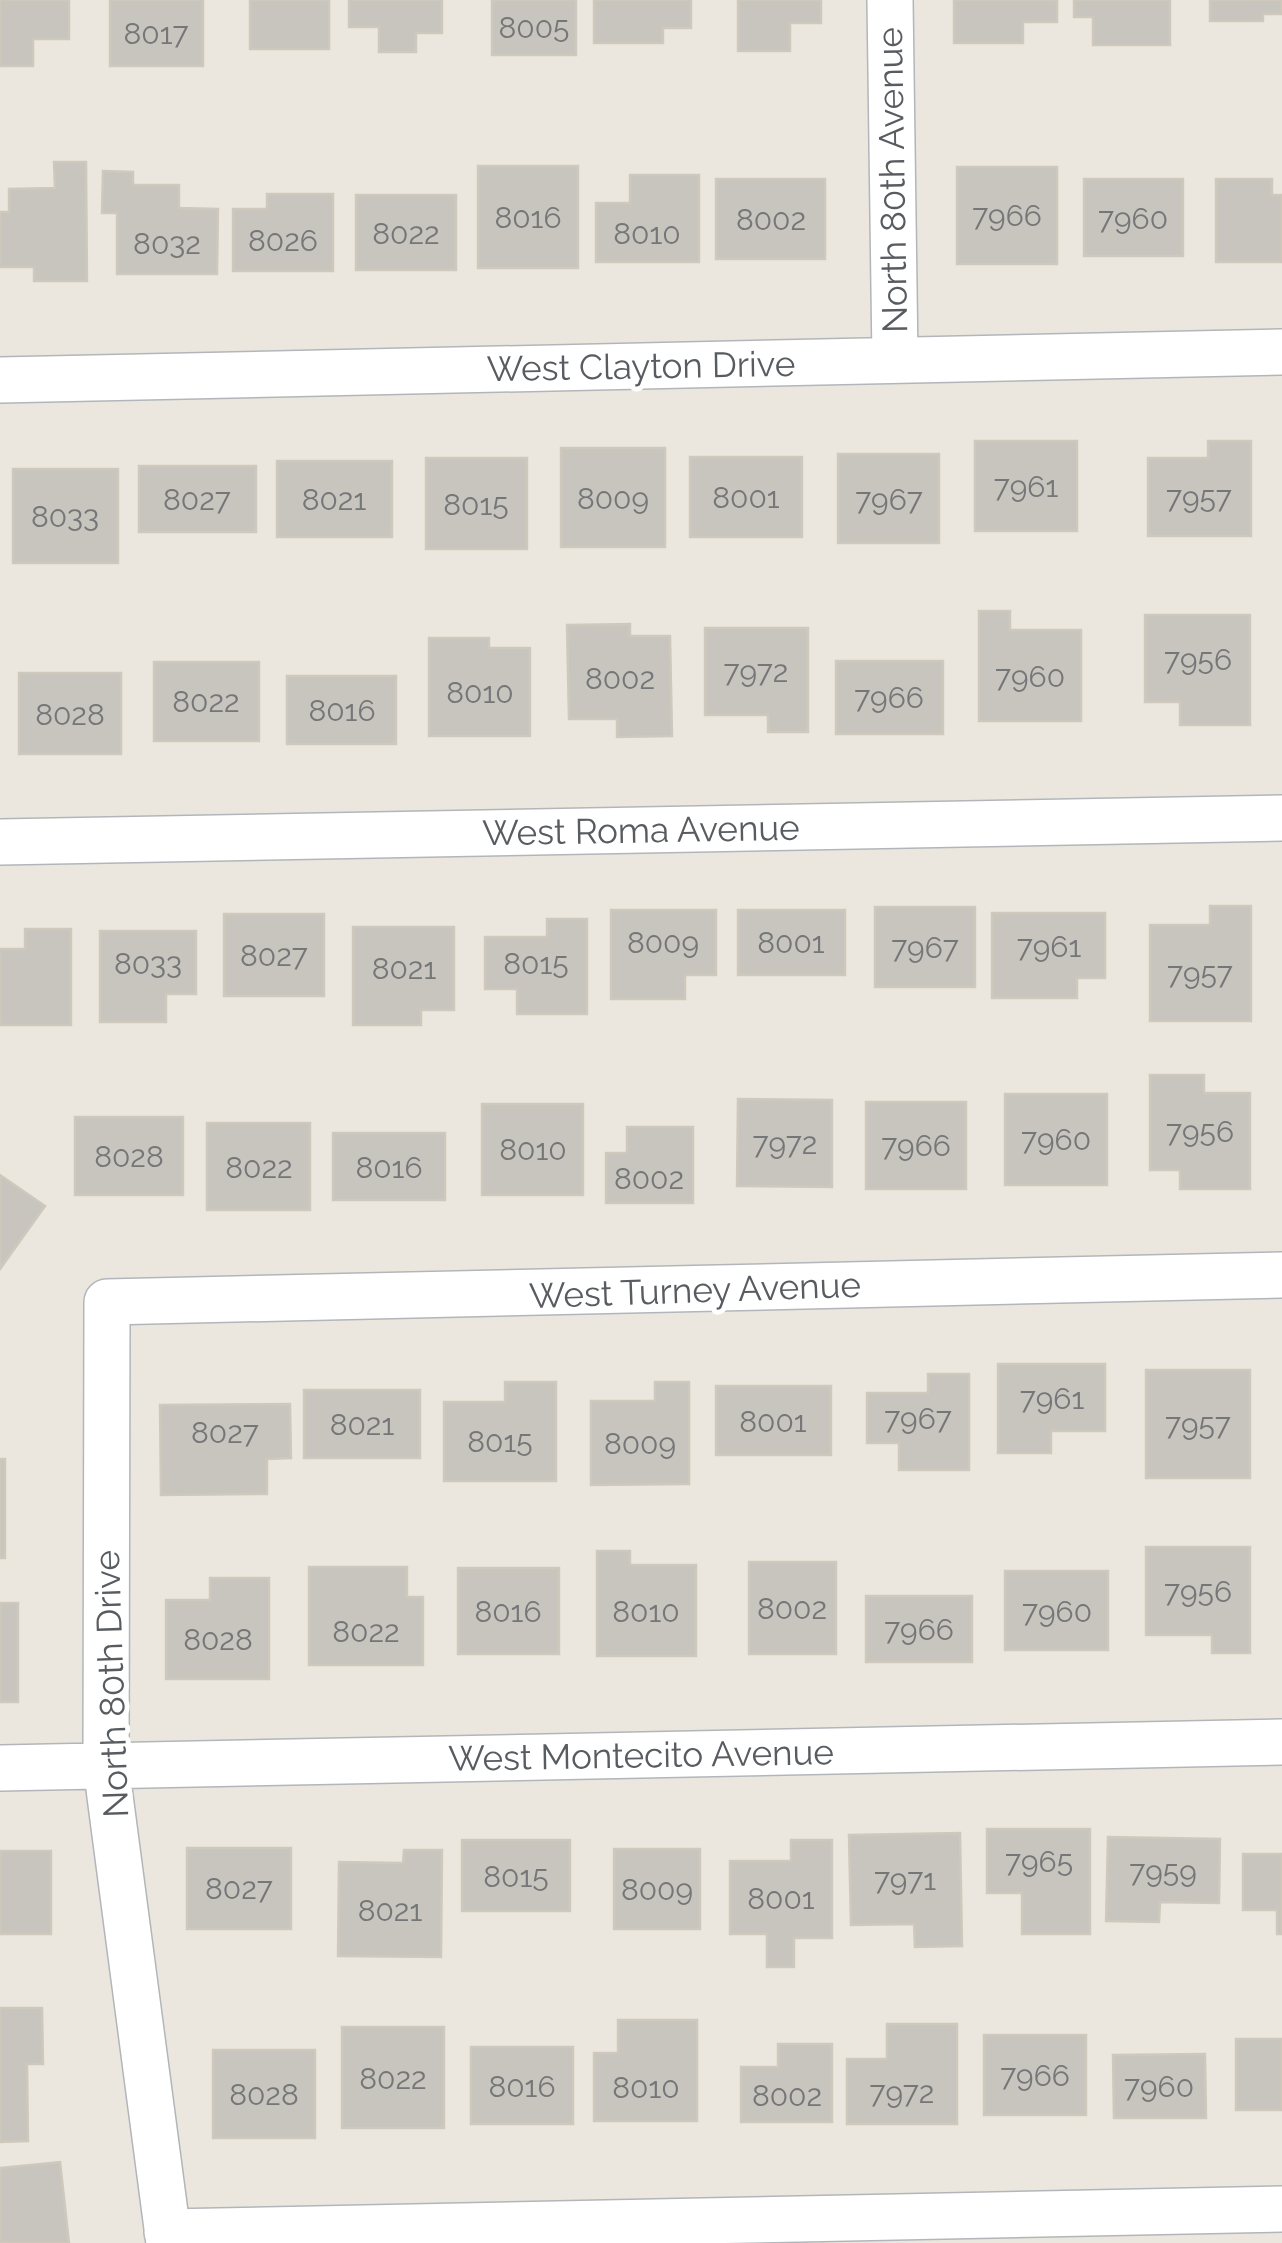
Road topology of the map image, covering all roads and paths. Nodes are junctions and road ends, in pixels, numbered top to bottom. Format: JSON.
{"nodes":[{"id":1,"x":890,"y":0,"type":"edge"},
{"id":2,"x":1282,"y":352,"type":"edge"},
{"id":3,"x":895,"y":360,"type":"junction"},
{"id":4,"x":0,"y":380,"type":"edge"},
{"id":5,"x":1282,"y":818,"type":"edge"},
{"id":6,"x":0,"y":842,"type":"edge"},
{"id":7,"x":1282,"y":1275,"type":"edge"},
{"id":8,"x":107,"y":1302,"type":"joint"},
{"id":9,"x":1282,"y":1742,"type":"edge"},
{"id":10,"x":106,"y":1766,"type":"junction"},
{"id":11,"x":0,"y":1768,"type":"edge"},
{"id":12,"x":1282,"y":2209,"type":"edge"},
{"id":13,"x":168,"y":2237,"type":"edge"}],
"edges":[{"from":1,"to":3,"type":"street","name":"North 80th Avenue"},
{"from":2,"to":3,"type":"street","name":"West Clayton Drive"},
{"from":3,"to":4,"type":"street","name":"West Clayton Drive"},
{"from":5,"to":6,"type":"street","name":"West Roma Avenue"},
{"from":7,"to":8,"type":"street","name":"West Turney Avenue"},
{"from":8,"to":10,"type":"street","name":"North 80th Drive"},
{"from":9,"to":10,"type":"street","name":"West Montecito Avenue"},
{"from":10,"to":11,"type":"street","name":"West Montecito Avenue"},
{"from":10,"to":13,"type":"street","name":"North 80th Drive"},
{"from":12,"to":13,"type":"street"}]}
